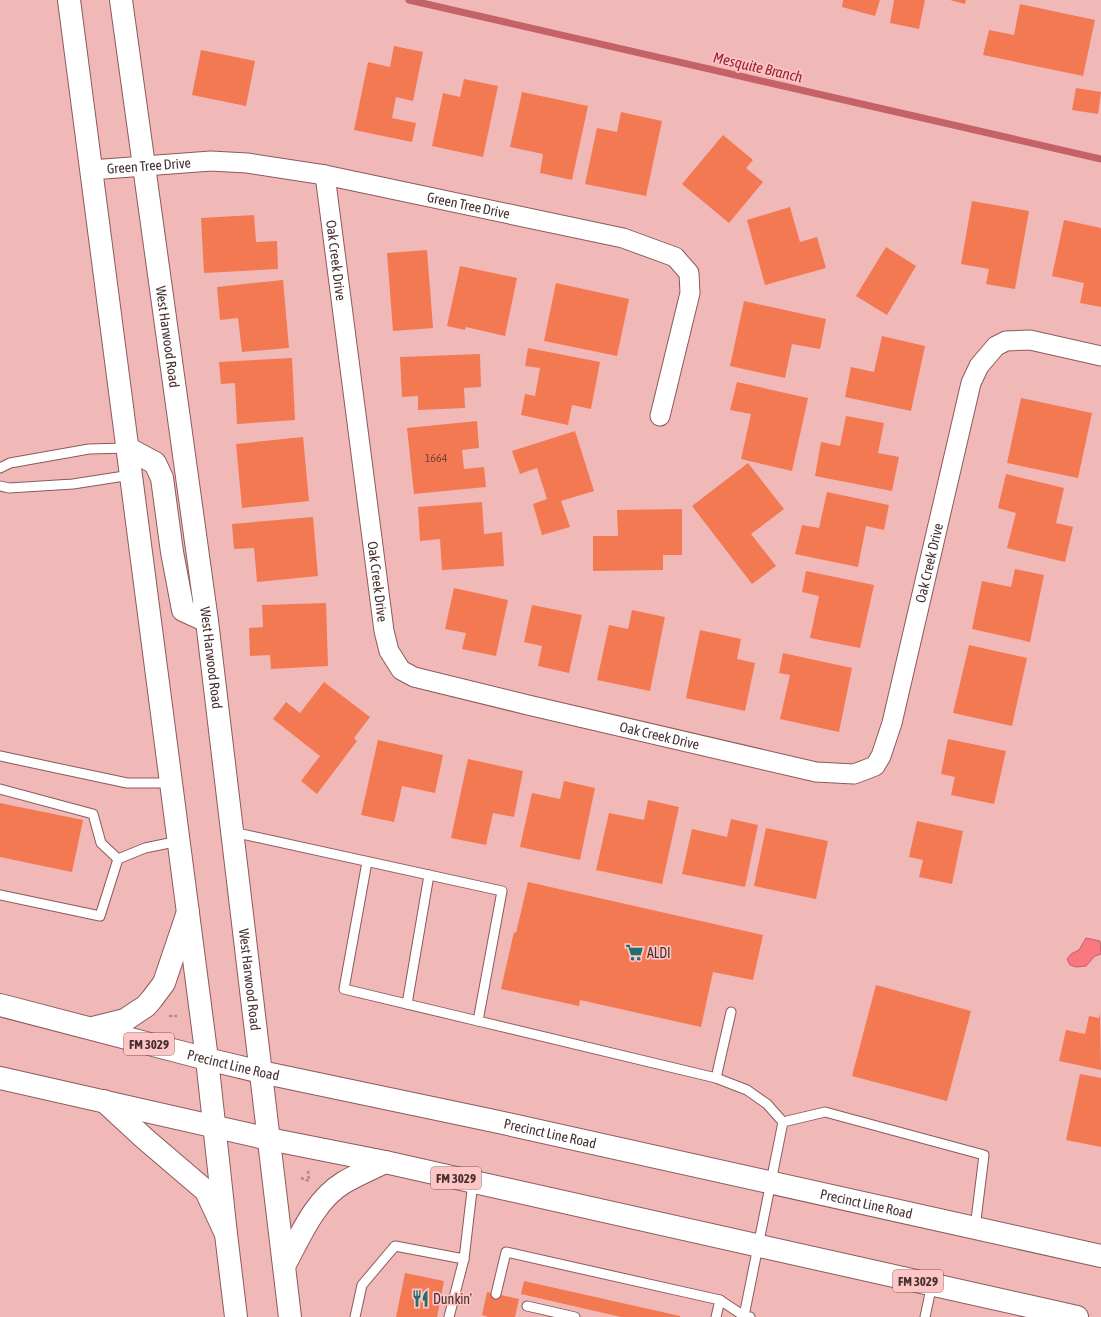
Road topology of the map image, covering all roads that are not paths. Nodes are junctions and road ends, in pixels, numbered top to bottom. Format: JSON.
{"nodes":[{"id":1,"x":69,"y":0,"type":"edge"},
{"id":2,"x":121,"y":0,"type":"edge"},
{"id":3,"x":144,"y":166,"type":"junction"},
{"id":4,"x":91,"y":170,"type":"junction"},
{"id":5,"x":325,"y":175,"type":"junction"},
{"id":6,"x":1101,"y":356,"type":"edge"},
{"id":7,"x":660,"y":416,"type":"dead end"},
{"id":8,"x":127,"y":448,"type":"junction"},
{"id":9,"x":0,"y":468,"type":"edge"},
{"id":10,"x":131,"y":475,"type":"junction"},
{"id":11,"x":0,"y":486,"type":"edge"},
{"id":12,"x":207,"y":620,"type":"junction"},
{"id":13,"x":0,"y":756,"type":"edge"},
{"id":14,"x":171,"y":783,"type":"junction"},
{"id":15,"x":0,"y":789,"type":"edge"},
{"id":16,"x":233,"y":832,"type":"junction"},
{"id":17,"x":179,"y":841,"type":"junction"},
{"id":18,"x":118,"y":860,"type":"junction"},
{"id":19,"x":367,"y":862,"type":"junction"},
{"id":20,"x":430,"y":875,"type":"junction"},
{"id":21,"x":0,"y":895,"type":"edge"},
{"id":22,"x":188,"y":912,"type":"junction"},
{"id":23,"x":407,"y":1004,"type":"junction"},
{"id":24,"x":0,"y":1005,"type":"edge"},
{"id":25,"x":730,"y":1012,"type":"dead end"},
{"id":26,"x":478,"y":1021,"type":"junction"},
{"id":27,"x":91,"y":1029,"type":"junction"},
{"id":28,"x":207,"y":1059,"type":"junction"},
{"id":29,"x":261,"y":1072,"type":"junction"},
{"id":30,"x":0,"y":1078,"type":"edge"},
{"id":31,"x":716,"y":1078,"type":"junction"},
{"id":32,"x":104,"y":1100,"type":"junction"},
{"id":33,"x":783,"y":1122,"type":"junction"},
{"id":34,"x":214,"y":1126,"type":"junction"},
{"id":35,"x":269,"y":1139,"type":"junction"},
{"id":36,"x":385,"y":1162,"type":"junction"},
{"id":37,"x":473,"y":1182,"type":"junction"},
{"id":38,"x":771,"y":1183,"type":"junction"},
{"id":39,"x":975,"y":1228,"type":"junction"},
{"id":40,"x":226,"y":1234,"type":"junction"},
{"id":41,"x":759,"y":1246,"type":"junction"},
{"id":42,"x":1101,"y":1256,"type":"edge"},
{"id":43,"x":464,"y":1259,"type":"junction"},
{"id":44,"x":284,"y":1266,"type":"junction"},
{"id":45,"x":932,"y":1284,"type":"junction"},
{"id":46,"x":496,"y":1294,"type":"dead end"},
{"id":47,"x":720,"y":1300,"type":"junction"},
{"id":48,"x":527,"y":1306,"type":"dead end"},
{"id":49,"x":747,"y":1316,"type":"edge"},
{"id":50,"x":1072,"y":1316,"type":"edge"},
{"id":51,"x":236,"y":1317,"type":"edge"},
{"id":52,"x":290,"y":1317,"type":"edge"},
{"id":53,"x":355,"y":1317,"type":"edge"},
{"id":54,"x":449,"y":1317,"type":"edge"},
{"id":55,"x":575,"y":1317,"type":"edge"},
{"id":56,"x":716,"y":1317,"type":"edge"},
{"id":57,"x":925,"y":1317,"type":"edge"}],
"edges":[{"from":1,"to":4,"type":"main road"},
{"from":2,"to":3,"type":"main road","name":"West Harwood Road"},
{"from":3,"to":4,"type":"street","name":"Green Tree Drive"},
{"from":3,"to":5,"type":"street","name":"Green Tree Drive"},
{"from":3,"to":12,"type":"main road","name":"West Harwood Road"},
{"from":4,"to":8,"type":"main road"},
{"from":5,"to":6,"type":"street","name":"Oak Creek Drive"},
{"from":5,"to":7,"type":"street","name":"Green Tree Drive"},
{"from":8,"to":9,"type":"lane"},
{"from":8,"to":10,"type":"main road"},
{"from":8,"to":12,"type":"main road"},
{"from":10,"to":11,"type":"lane"},
{"from":10,"to":14,"type":"main road"},
{"from":12,"to":16,"type":"main road","name":"West Harwood Road"},
{"from":13,"to":14,"type":"lane"},
{"from":14,"to":17,"type":"main road"},
{"from":15,"to":18,"type":"lane"},
{"from":16,"to":19,"type":"lane"},
{"from":16,"to":29,"type":"main road","name":"West Harwood Road"},
{"from":17,"to":18,"type":"lane"},
{"from":17,"to":22,"type":"main road"},
{"from":18,"to":21,"type":"lane"},
{"from":19,"to":20,"type":"lane"},
{"from":19,"to":23,"type":"lane"},
{"from":20,"to":23,"type":"lane"},
{"from":20,"to":26,"type":"lane"},
{"from":22,"to":27,"type":"main road"},
{"from":22,"to":28,"type":"main road"},
{"from":23,"to":26,"type":"lane"},
{"from":24,"to":27,"type":"main road","name":"Precinct Line Road","number":"FM 3029"},
{"from":25,"to":31,"type":"lane"},
{"from":26,"to":31,"type":"lane"},
{"from":27,"to":28,"type":"main road","name":"Precinct Line Road","number":"FM 3029"},
{"from":28,"to":29,"type":"main road","name":"Precinct Line Road","number":"FM 3029"},
{"from":28,"to":34,"type":"main road"},
{"from":29,"to":35,"type":"main road","name":"West Harwood Road"},
{"from":29,"to":38,"type":"main road","name":"Precinct Line Road","number":"FM 3029"},
{"from":30,"to":32,"type":"main road","number":"FM 3029"},
{"from":31,"to":33,"type":"lane"},
{"from":32,"to":34,"type":"main road","number":"FM 3029"},
{"from":32,"to":40,"type":"main road"},
{"from":33,"to":38,"type":"lane"},
{"from":33,"to":39,"type":"lane"},
{"from":34,"to":35,"type":"main road","number":"FM 3029"},
{"from":34,"to":40,"type":"main road"},
{"from":35,"to":36,"type":"main road","number":"FM 3029"},
{"from":35,"to":44,"type":"main road","name":"West Harwood Road"},
{"from":36,"to":37,"type":"main road","number":"FM 3029"},
{"from":36,"to":44,"type":"main road"},
{"from":37,"to":41,"type":"main road","number":"FM 3029"},
{"from":37,"to":43,"type":"lane"},
{"from":38,"to":39,"type":"main road","name":"Precinct Line Road","number":"FM 3029"},
{"from":38,"to":41,"type":"lane"},
{"from":39,"to":42,"type":"main road","name":"Precinct Line Road","number":"FM 3029"},
{"from":40,"to":51,"type":"main road"},
{"from":41,"to":45,"type":"main road","number":"FM 3029"},
{"from":41,"to":49,"type":"lane"},
{"from":43,"to":53,"type":"lane"},
{"from":43,"to":54,"type":"lane"},
{"from":44,"to":52,"type":"main road","name":"West Harwood Road"},
{"from":45,"to":50,"type":"main road","number":"FM 3029"},
{"from":45,"to":57,"type":"lane"},
{"from":46,"to":47,"type":"lane"},
{"from":47,"to":49,"type":"lane"},
{"from":47,"to":56,"type":"lane"},
{"from":48,"to":55,"type":"lane"}]}
